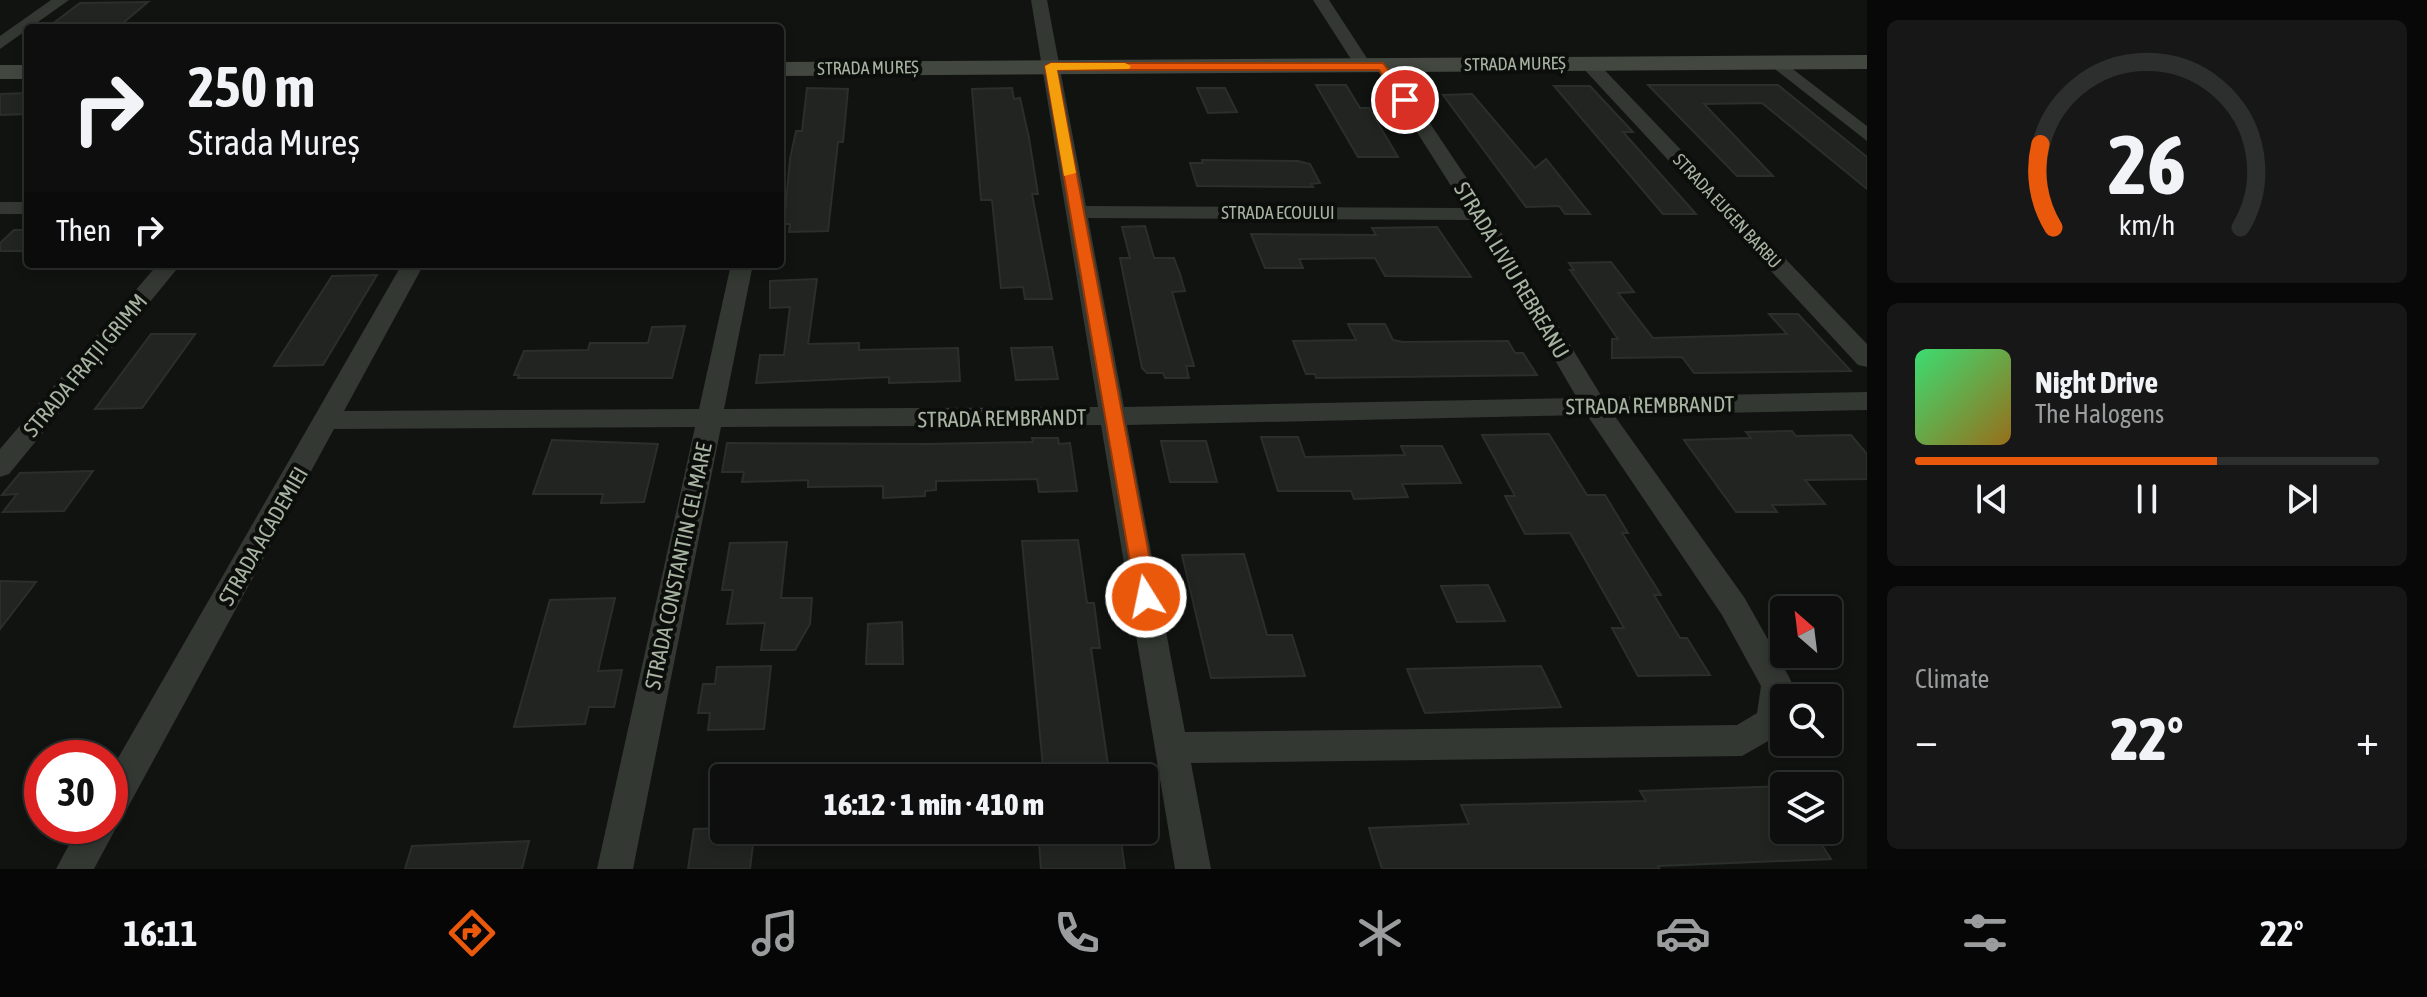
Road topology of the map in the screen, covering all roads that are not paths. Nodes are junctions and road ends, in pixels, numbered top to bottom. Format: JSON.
{"nodes":[{"id":1,"x":61,"y":0,"type":"edge"},
{"id":2,"x":1039,"y":0,"type":"edge"},
{"id":3,"x":1321,"y":0,"type":"edge"},
{"id":4,"x":28,"y":24,"type":"edge"},
{"id":5,"x":24,"y":27,"type":"edge"},
{"id":6,"x":0,"y":44,"type":"edge"},
{"id":7,"x":1777,"y":62,"type":"junction"},
{"id":8,"x":1867,"y":62,"type":"edge"},
{"id":9,"x":1588,"y":63,"type":"junction"},
{"id":10,"x":1051,"y":66,"type":"junction"},
{"id":11,"x":1373,"y":66,"type":"junction"},
{"id":12,"x":0,"y":72,"type":"edge"},
{"id":13,"x":24,"y":72,"type":"edge"},
{"id":14,"x":784,"y":73,"type":"edge"},
{"id":15,"x":1867,"y":135,"type":"edge"},
{"id":16,"x":0,"y":208,"type":"edge"},
{"id":17,"x":24,"y":208,"type":"edge"},
{"id":18,"x":1076,"y":212,"type":"junction"},
{"id":19,"x":1479,"y":214,"type":"junction"},
{"id":20,"x":167,"y":268,"type":"edge"},
{"id":21,"x":411,"y":268,"type":"edge"},
{"id":22,"x":741,"y":268,"type":"edge"},
{"id":23,"x":1867,"y":359,"type":"edge"},
{"id":24,"x":1867,"y":401,"type":"edge"},
{"id":25,"x":1594,"y":406,"type":"junction"},
{"id":26,"x":1115,"y":416,"type":"junction"},
{"id":27,"x":709,"y":419,"type":"junction"},
{"id":28,"x":329,"y":420,"type":"junction"},
{"id":29,"x":0,"y":467,"type":"edge"},
{"id":30,"x":1172,"y":748,"type":"junction"},
{"id":31,"x":128,"y":774,"type":"edge"},
{"id":32,"x":89,"y":844,"type":"edge"},
{"id":33,"x":74,"y":869,"type":"edge"},
{"id":34,"x":615,"y":869,"type":"edge"},
{"id":35,"x":1193,"y":869,"type":"edge"}],
"edges":[{"from":1,"to":4,"type":"street"},
{"from":2,"to":10,"type":"street"},
{"from":3,"to":11,"type":"street","name":"STRADA LIVIU REBREANU"},
{"from":5,"to":6,"type":"street"},
{"from":7,"to":8,"type":"street","name":"STRADA MUREȘ"},
{"from":7,"to":9,"type":"street","name":"STRADA MUREȘ"},
{"from":7,"to":15,"type":"street"},
{"from":9,"to":11,"type":"street","name":"STRADA MUREȘ"},
{"from":9,"to":23,"type":"street","name":"STRADA EUGEN BARBU"},
{"from":10,"to":11,"type":"street","name":"STRADA MUREȘ"},
{"from":10,"to":14,"type":"street","name":"STRADA MUREȘ"},
{"from":10,"to":18,"type":"street"},
{"from":11,"to":19,"type":"street","name":"STRADA LIVIU REBREANU"},
{"from":12,"to":13,"type":"street"},
{"from":16,"to":17,"type":"street"},
{"from":18,"to":19,"type":"street","name":"STRADA ECOULUI"},
{"from":18,"to":26,"type":"street"},
{"from":19,"to":25,"type":"street","name":"STRADA LIVIU REBREANU"},
{"from":20,"to":29,"type":"street","name":"STRADA FRAȚII GRIMM"},
{"from":21,"to":28,"type":"street","name":"STRADA ACADEMIEI"},
{"from":22,"to":27,"type":"street","name":"STRADA CONSTANTIN CEL MARE"},
{"from":24,"to":25,"type":"street","name":"STRADA REMBRANDT"},
{"from":25,"to":26,"type":"street","name":"STRADA REMBRANDT"},
{"from":25,"to":30,"type":"street","name":"STRADA LIVIU REBREANU"},
{"from":26,"to":27,"type":"street","name":"STRADA REMBRANDT"},
{"from":26,"to":30,"type":"street"},
{"from":27,"to":28,"type":"street","name":"STRADA REMBRANDT"},
{"from":27,"to":34,"type":"street","name":"STRADA CONSTANTIN CEL MARE"},
{"from":28,"to":31,"type":"street","name":"STRADA ACADEMIEI"},
{"from":30,"to":35,"type":"street"},
{"from":32,"to":33,"type":"street"}]}
